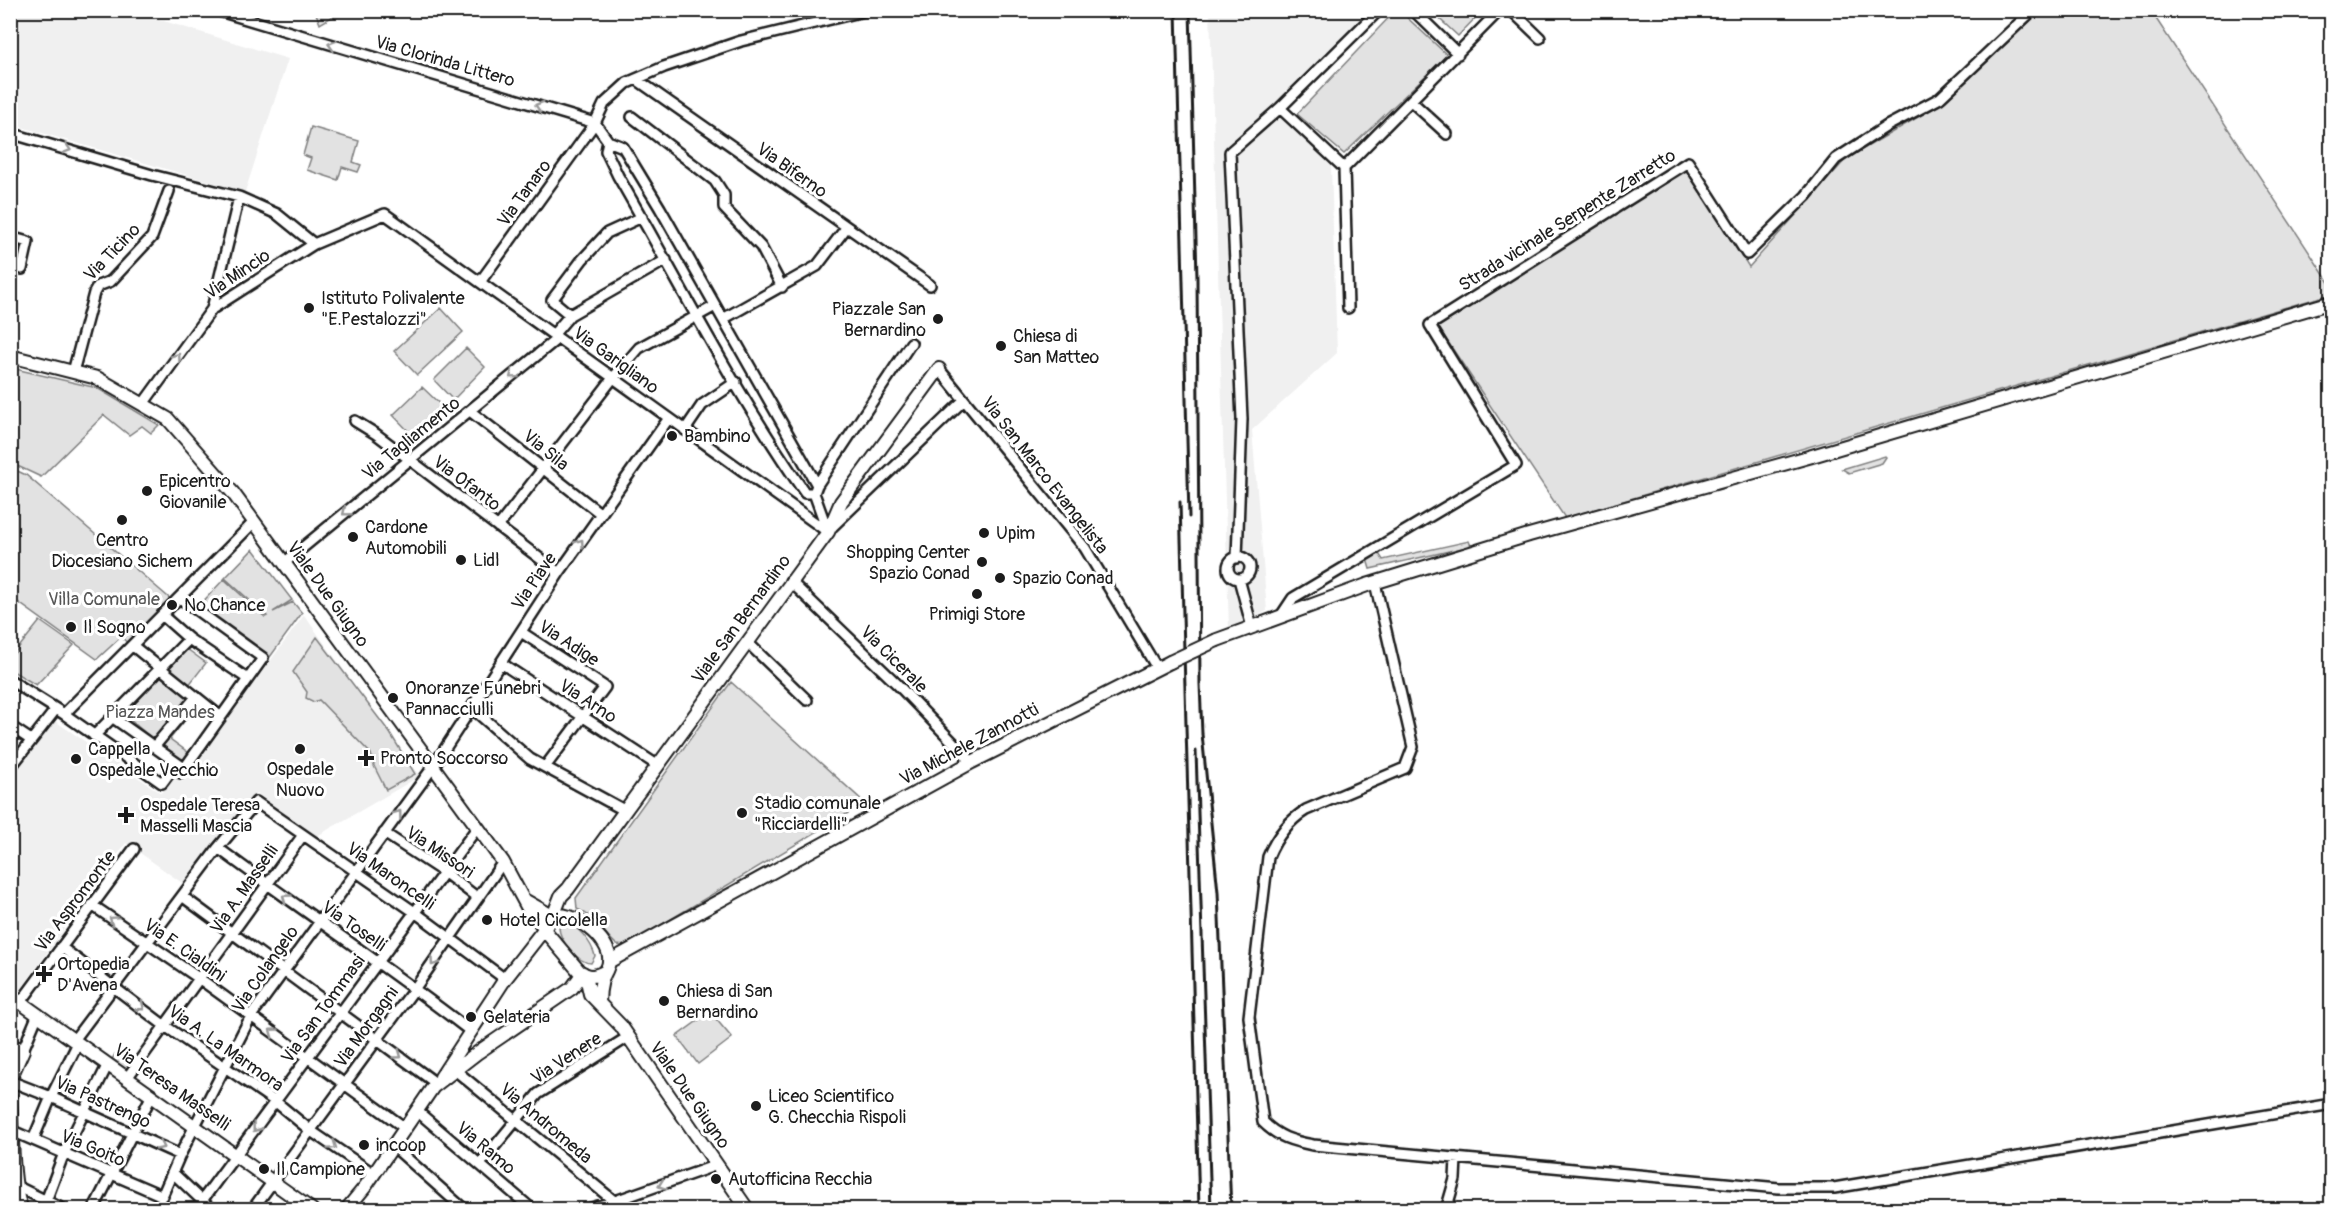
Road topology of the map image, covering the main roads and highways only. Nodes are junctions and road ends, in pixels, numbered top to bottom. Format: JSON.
{"nodes":[{"id":1,"x":2331,"y":303,"type":"edge"},
{"id":2,"x":14,"y":357,"type":"edge"},
{"id":3,"x":939,"y":369,"type":"road end"},
{"id":4,"x":568,"y":889,"type":"junction"},
{"id":5,"x":568,"y":915,"type":"junction"},
{"id":6,"x":549,"y":921,"type":"junction"},
{"id":7,"x":604,"y":944,"type":"junction"},
{"id":8,"x":630,"y":949,"type":"junction"},
{"id":9,"x":608,"y":966,"type":"junction"},
{"id":10,"x":584,"y":975,"type":"junction"},
{"id":11,"x":16,"y":998,"type":"edge"},
{"id":12,"x":599,"y":1003,"type":"junction"},
{"id":13,"x":10,"y":1045,"type":"edge"},
{"id":14,"x":10,"y":1080,"type":"edge"},
{"id":15,"x":437,"y":1084,"type":"junction"},
{"id":16,"x":10,"y":1095,"type":"edge"},
{"id":17,"x":12,"y":1131,"type":"edge"},
{"id":18,"x":13,"y":1185,"type":"edge"},
{"id":19,"x":23,"y":1209,"type":"edge"},
{"id":20,"x":312,"y":1209,"type":"edge"},
{"id":21,"x":346,"y":1209,"type":"edge"},
{"id":22,"x":748,"y":1209,"type":"edge"}],
"edges":[{"from":1,"to":8,"type":"main road","name":"Via Michele Zannotti","bridge":true},
{"from":2,"to":6,"type":"main road","name":"Viale Due Giugno"},
{"from":3,"to":4,"type":"main road","name":"Viale San Bernardino"},
{"from":4,"to":5,"type":"main road"},
{"from":4,"to":6,"type":"main road","name":"Viale San Bernardino"},
{"from":5,"to":6,"type":"main road"},
{"from":5,"to":7,"type":"main road"},
{"from":6,"to":10,"type":"main road","name":"Viale Due Giugno"},
{"from":6,"to":15,"type":"main road"},
{"from":7,"to":8,"type":"main road"},
{"from":7,"to":9,"type":"main road"},
{"from":8,"to":9,"type":"main road","name":"Via Michele Zannotti"},
{"from":9,"to":10,"type":"main road","name":"Via Michele Zannotti"},
{"from":9,"to":12,"type":"main road"},
{"from":10,"to":12,"type":"main road","name":"Viale Due Giugno"},
{"from":10,"to":15,"type":"main road"},
{"from":11,"to":20,"type":"main road","name":"Via Teresa Masselli"},
{"from":12,"to":22,"type":"main road","name":"Viale Due Giugno"},
{"from":13,"to":14,"type":"main road"},
{"from":15,"to":21,"type":"main road"},
{"from":16,"to":17,"type":"main road"},
{"from":17,"to":18,"type":"main road"},
{"from":18,"to":19,"type":"main road"}]}
